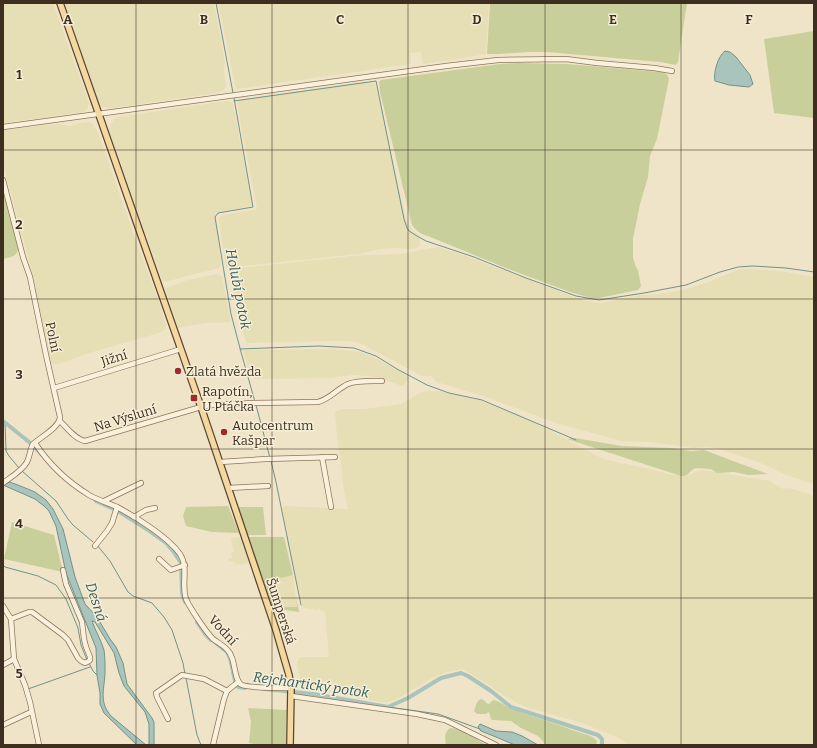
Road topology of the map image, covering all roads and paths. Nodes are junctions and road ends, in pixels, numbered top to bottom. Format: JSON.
{"nodes":[{"id":1,"x":60,"y":3,"type":"edge"},
{"id":2,"x":672,"y":71,"type":"dead end"},
{"id":3,"x":99,"y":114,"type":"junction"},
{"id":4,"x":3,"y":127,"type":"edge"},
{"id":5,"x":3,"y":180,"type":"edge"},
{"id":6,"x":181,"y":349,"type":"junction"},
{"id":7,"x":382,"y":381,"type":"dead end"},
{"id":8,"x":54,"y":388,"type":"junction"},
{"id":9,"x":201,"y":407,"type":"junction"},
{"id":10,"x":60,"y":421,"type":"junction"},
{"id":11,"x":33,"y":445,"type":"junction"},
{"id":12,"x":335,"y":457,"type":"dead end"},
{"id":13,"x":322,"y":458,"type":"junction"},
{"id":14,"x":220,"y":462,"type":"junction"},
{"id":15,"x":5,"y":482,"type":"edge"},
{"id":16,"x":141,"y":483,"type":"dead end"},
{"id":17,"x":268,"y":486,"type":"dead end"},
{"id":18,"x":229,"y":488,"type":"junction"},
{"id":19,"x":104,"y":501,"type":"junction"},
{"id":20,"x":331,"y":507,"type":"dead end"},
{"id":21,"x":155,"y":508,"type":"dead end"},
{"id":22,"x":116,"y":509,"type":"junction"},
{"id":23,"x":134,"y":517,"type":"junction"},
{"id":24,"x":95,"y":546,"type":"dead end"},
{"id":25,"x":159,"y":559,"type":"dead end"},
{"id":26,"x":182,"y":566,"type":"junction"},
{"id":27,"x":63,"y":570,"type":"dead end"},
{"id":28,"x":3,"y":606,"type":"edge"},
{"id":29,"x":10,"y":619,"type":"junction"},
{"id":30,"x":14,"y":659,"type":"junction"},
{"id":31,"x":3,"y":665,"type":"edge"},
{"id":32,"x":236,"y":683,"type":"junction"},
{"id":33,"x":227,"y":691,"type":"junction"},
{"id":34,"x":291,"y":692,"type":"junction"},
{"id":35,"x":31,"y":712,"type":"junction"},
{"id":36,"x":168,"y":719,"type":"dead end"},
{"id":37,"x":3,"y":725,"type":"edge"},
{"id":38,"x":39,"y":745,"type":"edge"},
{"id":39,"x":213,"y":745,"type":"edge"},
{"id":40,"x":290,"y":745,"type":"edge"},
{"id":41,"x":496,"y":745,"type":"edge"}],
"edges":[{"from":1,"to":3,"type":"main road","name":"Šumperská"},
{"from":2,"to":3,"type":"street"},
{"from":3,"to":4,"type":"street"},
{"from":3,"to":6,"type":"main road","name":"Šumperská"},
{"from":5,"to":8,"type":"street","name":"Polní"},
{"from":6,"to":8,"type":"street","name":"Jižní"},
{"from":6,"to":9,"type":"main road","name":"Šumperská"},
{"from":7,"to":9,"type":"street"},
{"from":8,"to":10,"type":"street","name":"Polní"},
{"from":9,"to":10,"type":"street","name":"Na Výsluní"},
{"from":9,"to":14,"type":"main road","name":"Šumperská"},
{"from":10,"to":11,"type":"street"},
{"from":11,"to":15,"type":"street"},
{"from":11,"to":19,"type":"street","name":"Vodní"},
{"from":12,"to":13,"type":"street"},
{"from":13,"to":14,"type":"street"},
{"from":13,"to":20,"type":"street"},
{"from":14,"to":18,"type":"main road","name":"Šumperská"},
{"from":16,"to":19,"type":"street"},
{"from":17,"to":18,"type":"street"},
{"from":18,"to":34,"type":"main road","name":"Šumperská"},
{"from":19,"to":22,"type":"street","name":"Vodní"},
{"from":21,"to":23,"type":"street"},
{"from":22,"to":23,"type":"street","name":"Vodní"},
{"from":22,"to":24,"type":"street"},
{"from":23,"to":26,"type":"street","name":"Vodní"},
{"from":25,"to":26,"type":"street"},
{"from":26,"to":32,"type":"street","name":"Vodní"},
{"from":27,"to":29,"type":"street"},
{"from":28,"to":29,"type":"street"},
{"from":29,"to":30,"type":"street"},
{"from":30,"to":31,"type":"street"},
{"from":30,"to":35,"type":"street"},
{"from":32,"to":33,"type":"street"},
{"from":32,"to":34,"type":"street"},
{"from":33,"to":36,"type":"street"},
{"from":33,"to":39,"type":"street"},
{"from":34,"to":40,"type":"main road","name":"Šumperská"},
{"from":34,"to":41,"type":"street"},
{"from":35,"to":37,"type":"street"},
{"from":35,"to":38,"type":"street"}]}
